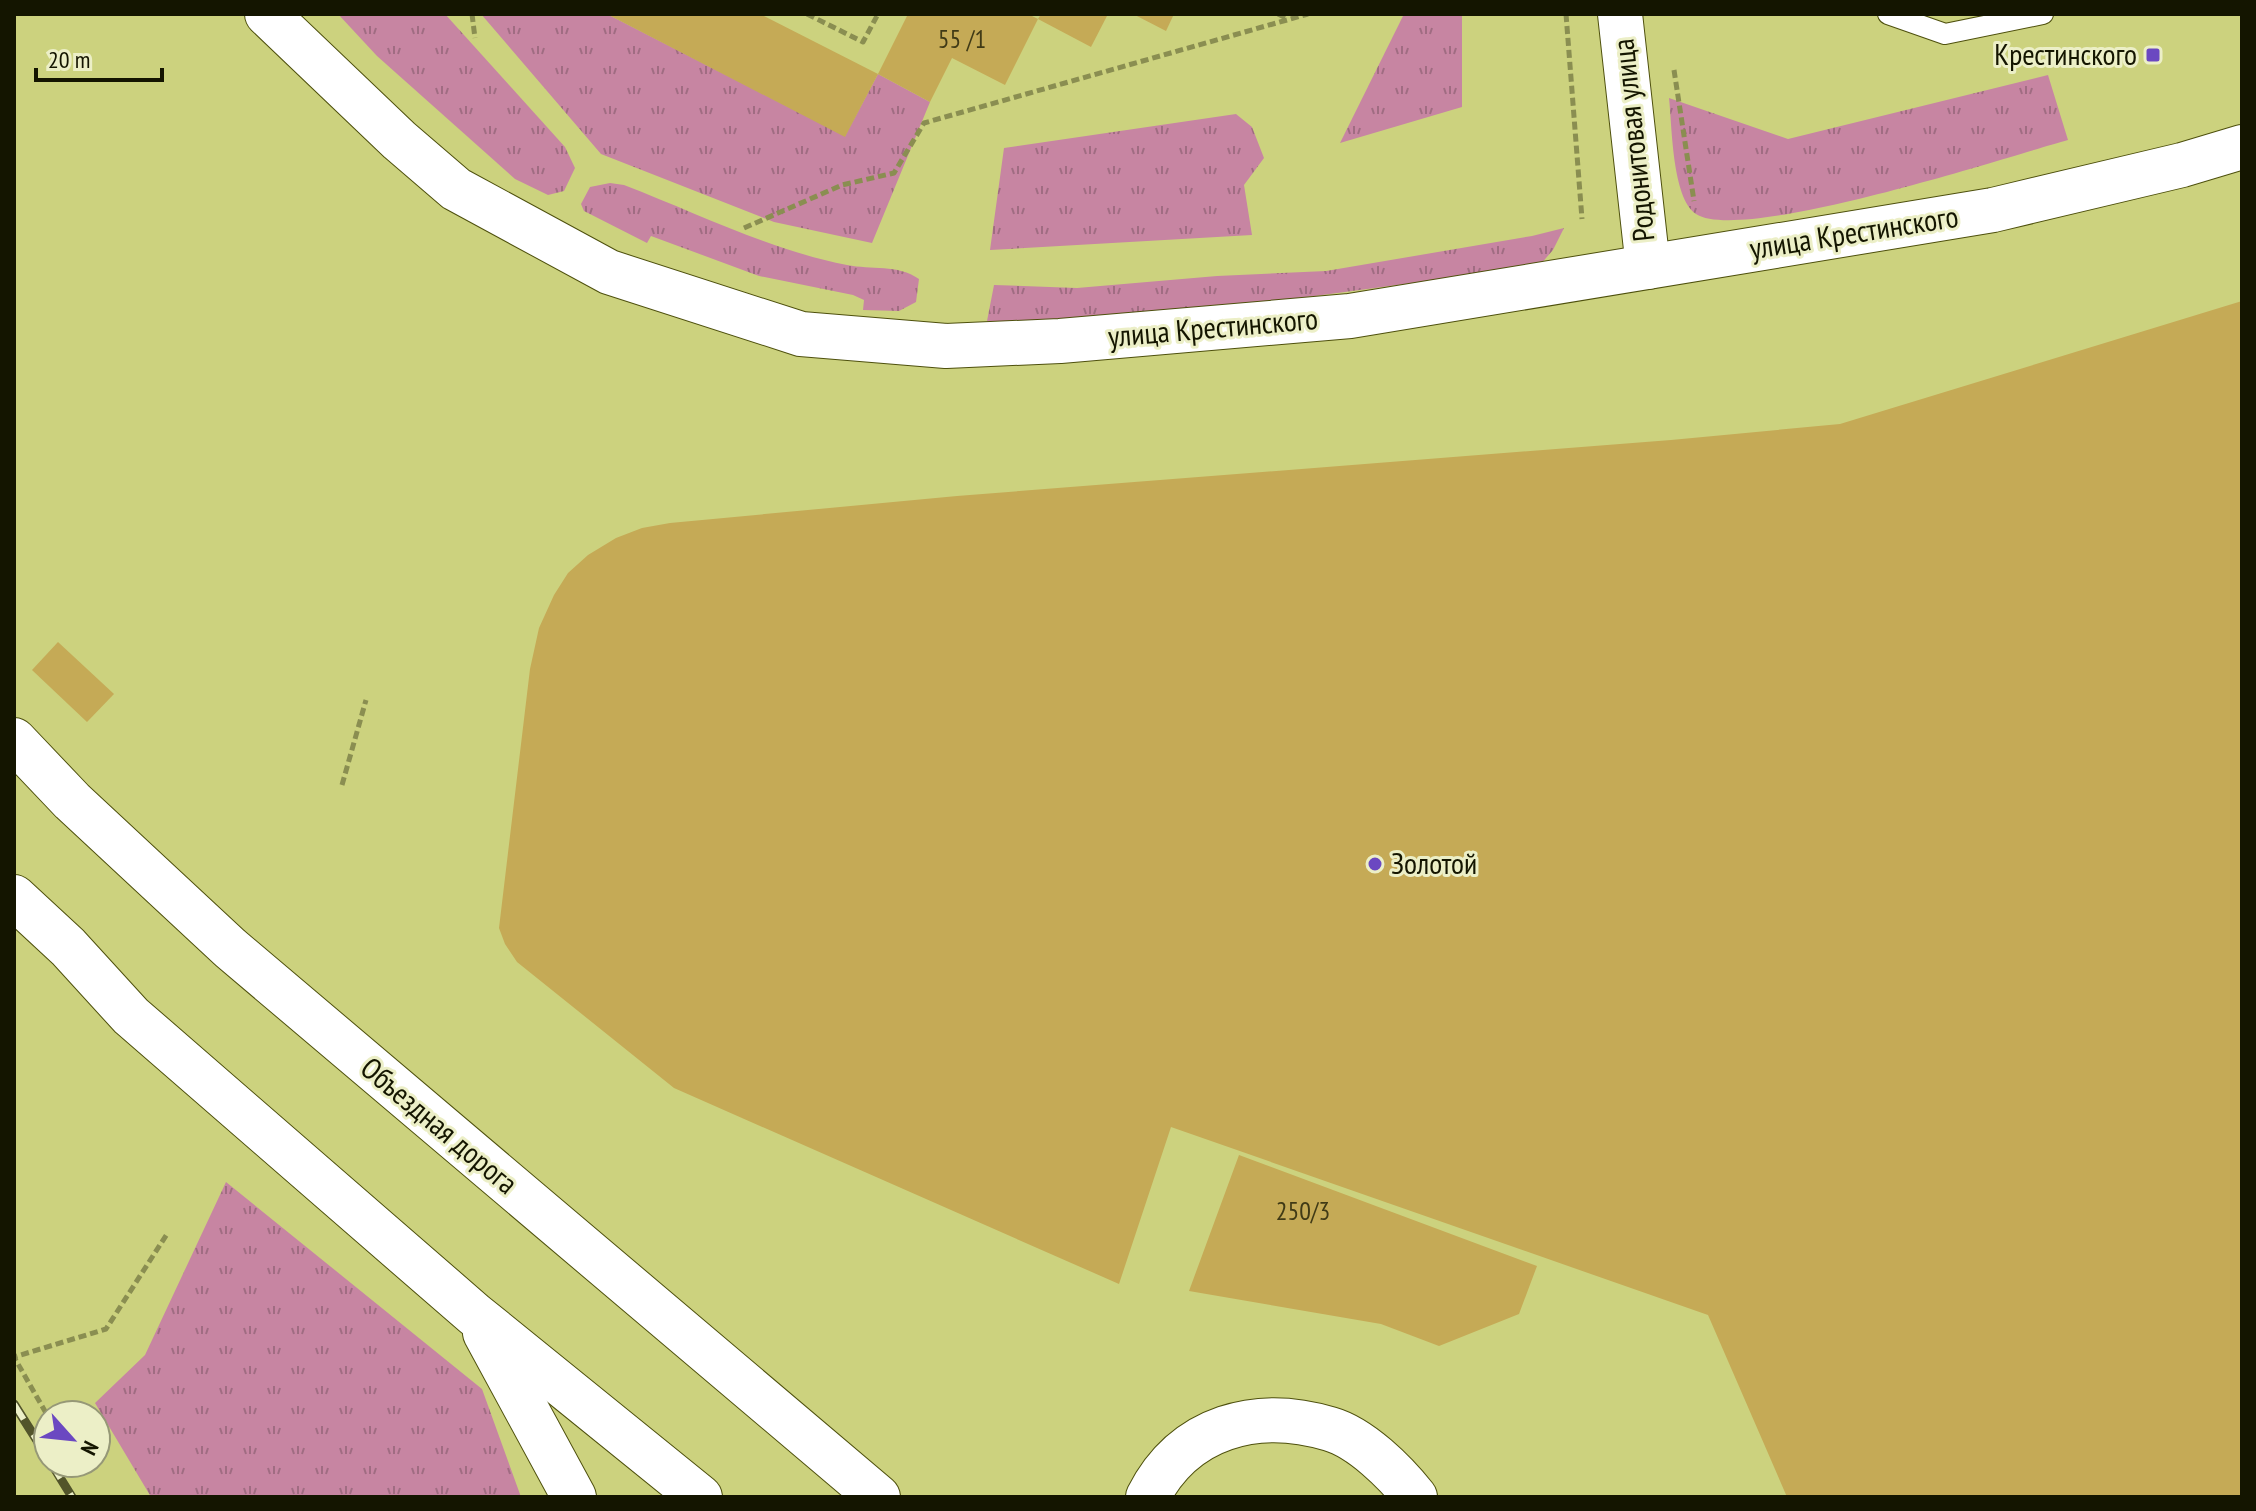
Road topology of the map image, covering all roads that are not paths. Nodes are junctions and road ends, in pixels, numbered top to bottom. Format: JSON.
{"nodes":[{"id":1,"x":267,"y":14,"type":"edge"},
{"id":2,"x":1620,"y":14,"type":"edge"},
{"id":3,"x":1888,"y":14,"type":"edge"},
{"id":4,"x":2043,"y":14,"type":"edge"},
{"id":5,"x":2242,"y":147,"type":"edge"},
{"id":6,"x":1648,"y":267,"type":"junction"},
{"id":7,"x":14,"y":740,"type":"edge"},
{"id":8,"x":14,"y":897,"type":"edge"},
{"id":9,"x":474,"y":1314,"type":"junction"},
{"id":10,"x":574,"y":1497,"type":"edge"},
{"id":11,"x":700,"y":1497,"type":"edge"},
{"id":12,"x":878,"y":1497,"type":"edge"},
{"id":13,"x":1148,"y":1497,"type":"edge"},
{"id":14,"x":1415,"y":1497,"type":"edge"}],
"edges":[{"from":1,"to":6,"type":"main road","name":"улица Крестинского"},
{"from":2,"to":6,"type":"main road","name":"Родонитовая улица"},
{"from":3,"to":4,"type":"lane"},
{"from":5,"to":6,"type":"main road","name":"улица Крестинского"},
{"from":7,"to":12,"type":"main road","name":"Объездная дорога"},
{"from":8,"to":9,"type":"main road"},
{"from":9,"to":10,"type":"main road"},
{"from":9,"to":11,"type":"main road"},
{"from":13,"to":14,"type":"main road"}]}
